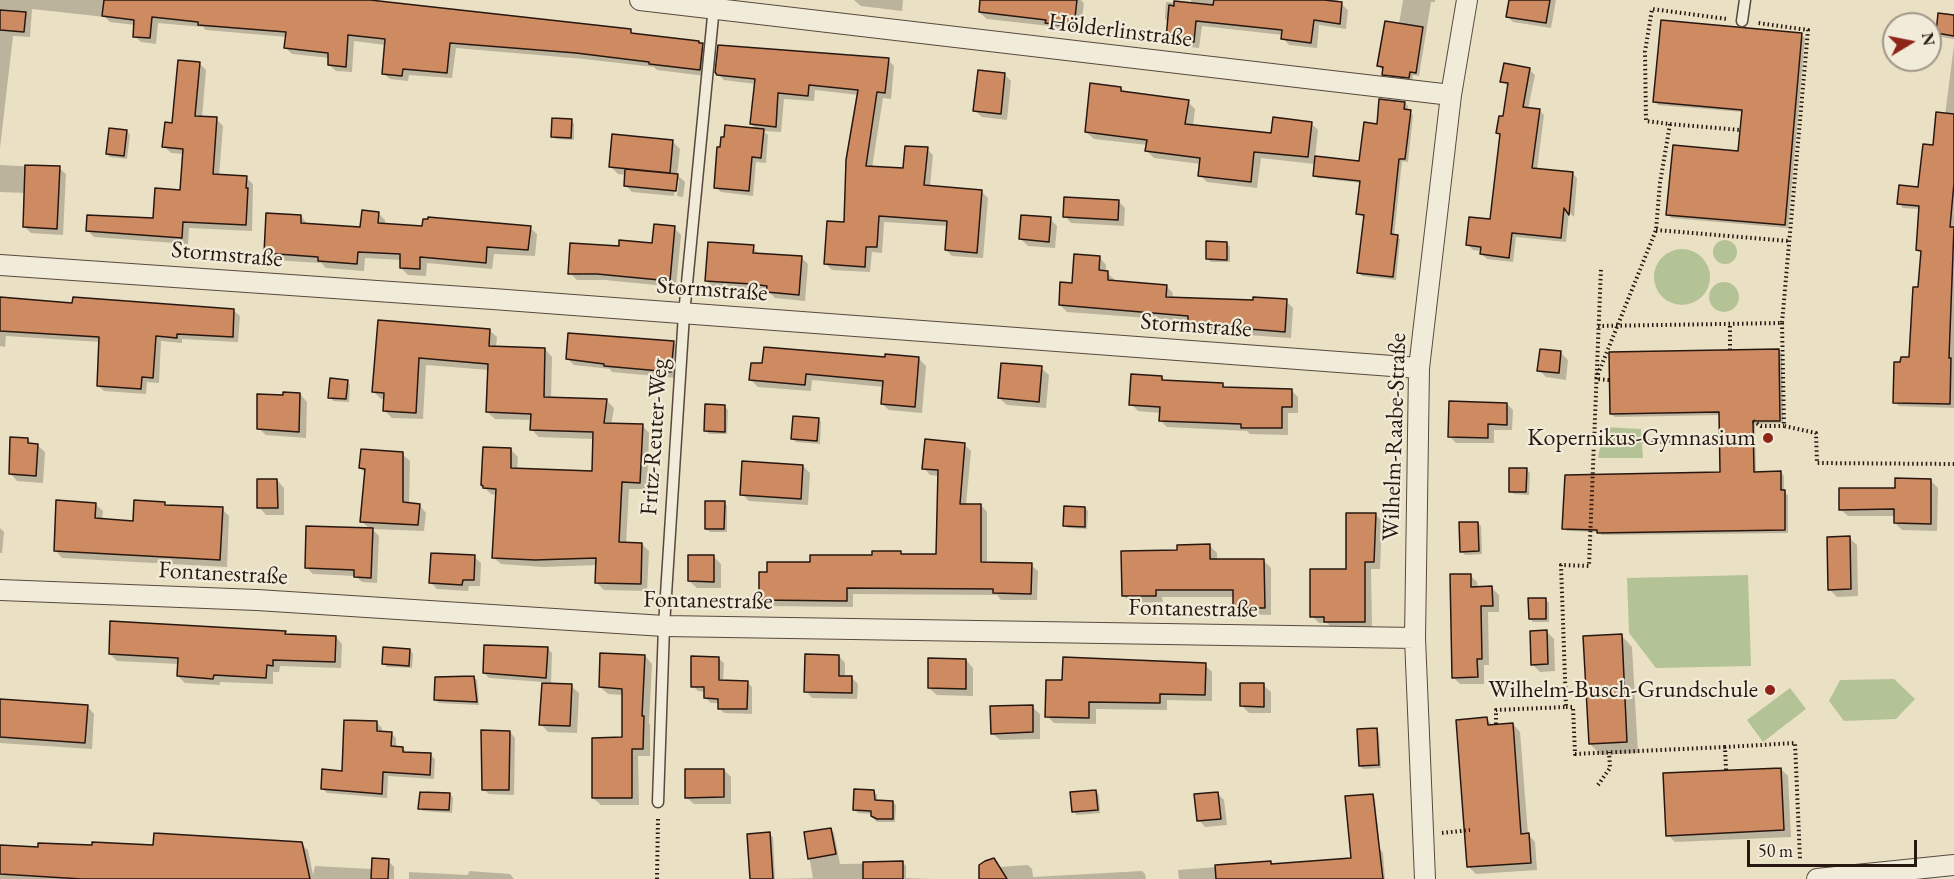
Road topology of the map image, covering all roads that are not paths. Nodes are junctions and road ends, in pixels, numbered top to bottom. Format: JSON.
{"nodes":[{"id":1,"x":640,"y":0,"type":"edge"},
{"id":2,"x":1467,"y":0,"type":"edge"},
{"id":3,"x":1745,"y":0,"type":"edge"},
{"id":4,"x":714,"y":4,"type":"edge"},
{"id":5,"x":1742,"y":21,"type":"road end"},
{"id":6,"x":1451,"y":95,"type":"junction"},
{"id":7,"x":0,"y":265,"type":"edge"},
{"id":8,"x":684,"y":314,"type":"junction"},
{"id":9,"x":1419,"y":368,"type":"junction"},
{"id":10,"x":0,"y":590,"type":"edge"},
{"id":11,"x":663,"y":626,"type":"junction"},
{"id":12,"x":1415,"y":638,"type":"junction"},
{"id":13,"x":658,"y":802,"type":"road end"},
{"id":14,"x":1954,"y":865,"type":"edge"},
{"id":15,"x":1425,"y":879,"type":"edge"},
{"id":16,"x":1818,"y":879,"type":"edge"}],
"edges":[{"from":1,"to":4,"type":"street","name":"Hölderlinstraße"},
{"from":2,"to":6,"type":"street","name":"Wilhelm-Raabe-Straße"},
{"from":3,"to":5,"type":"lane"},
{"from":4,"to":6,"type":"street","name":"Hölderlinstraße"},
{"from":4,"to":8,"type":"lane","name":"Fritz-Reuter-Weg"},
{"from":6,"to":9,"type":"street","name":"Wilhelm-Raabe-Straße"},
{"from":7,"to":8,"type":"street","name":"Stormstraße"},
{"from":8,"to":9,"type":"street","name":"Stormstraße"},
{"from":8,"to":11,"type":"lane","name":"Fritz-Reuter-Weg"},
{"from":9,"to":12,"type":"street","name":"Wilhelm-Raabe-Straße"},
{"from":10,"to":11,"type":"street","name":"Fontanestraße"},
{"from":11,"to":12,"type":"street","name":"Fontanestraße"},
{"from":11,"to":13,"type":"lane","name":"Fritz-Reuter-Weg"},
{"from":12,"to":15,"type":"street","name":"Wilhelm-Raabe-Straße"},
{"from":14,"to":16,"type":"street"}]}
